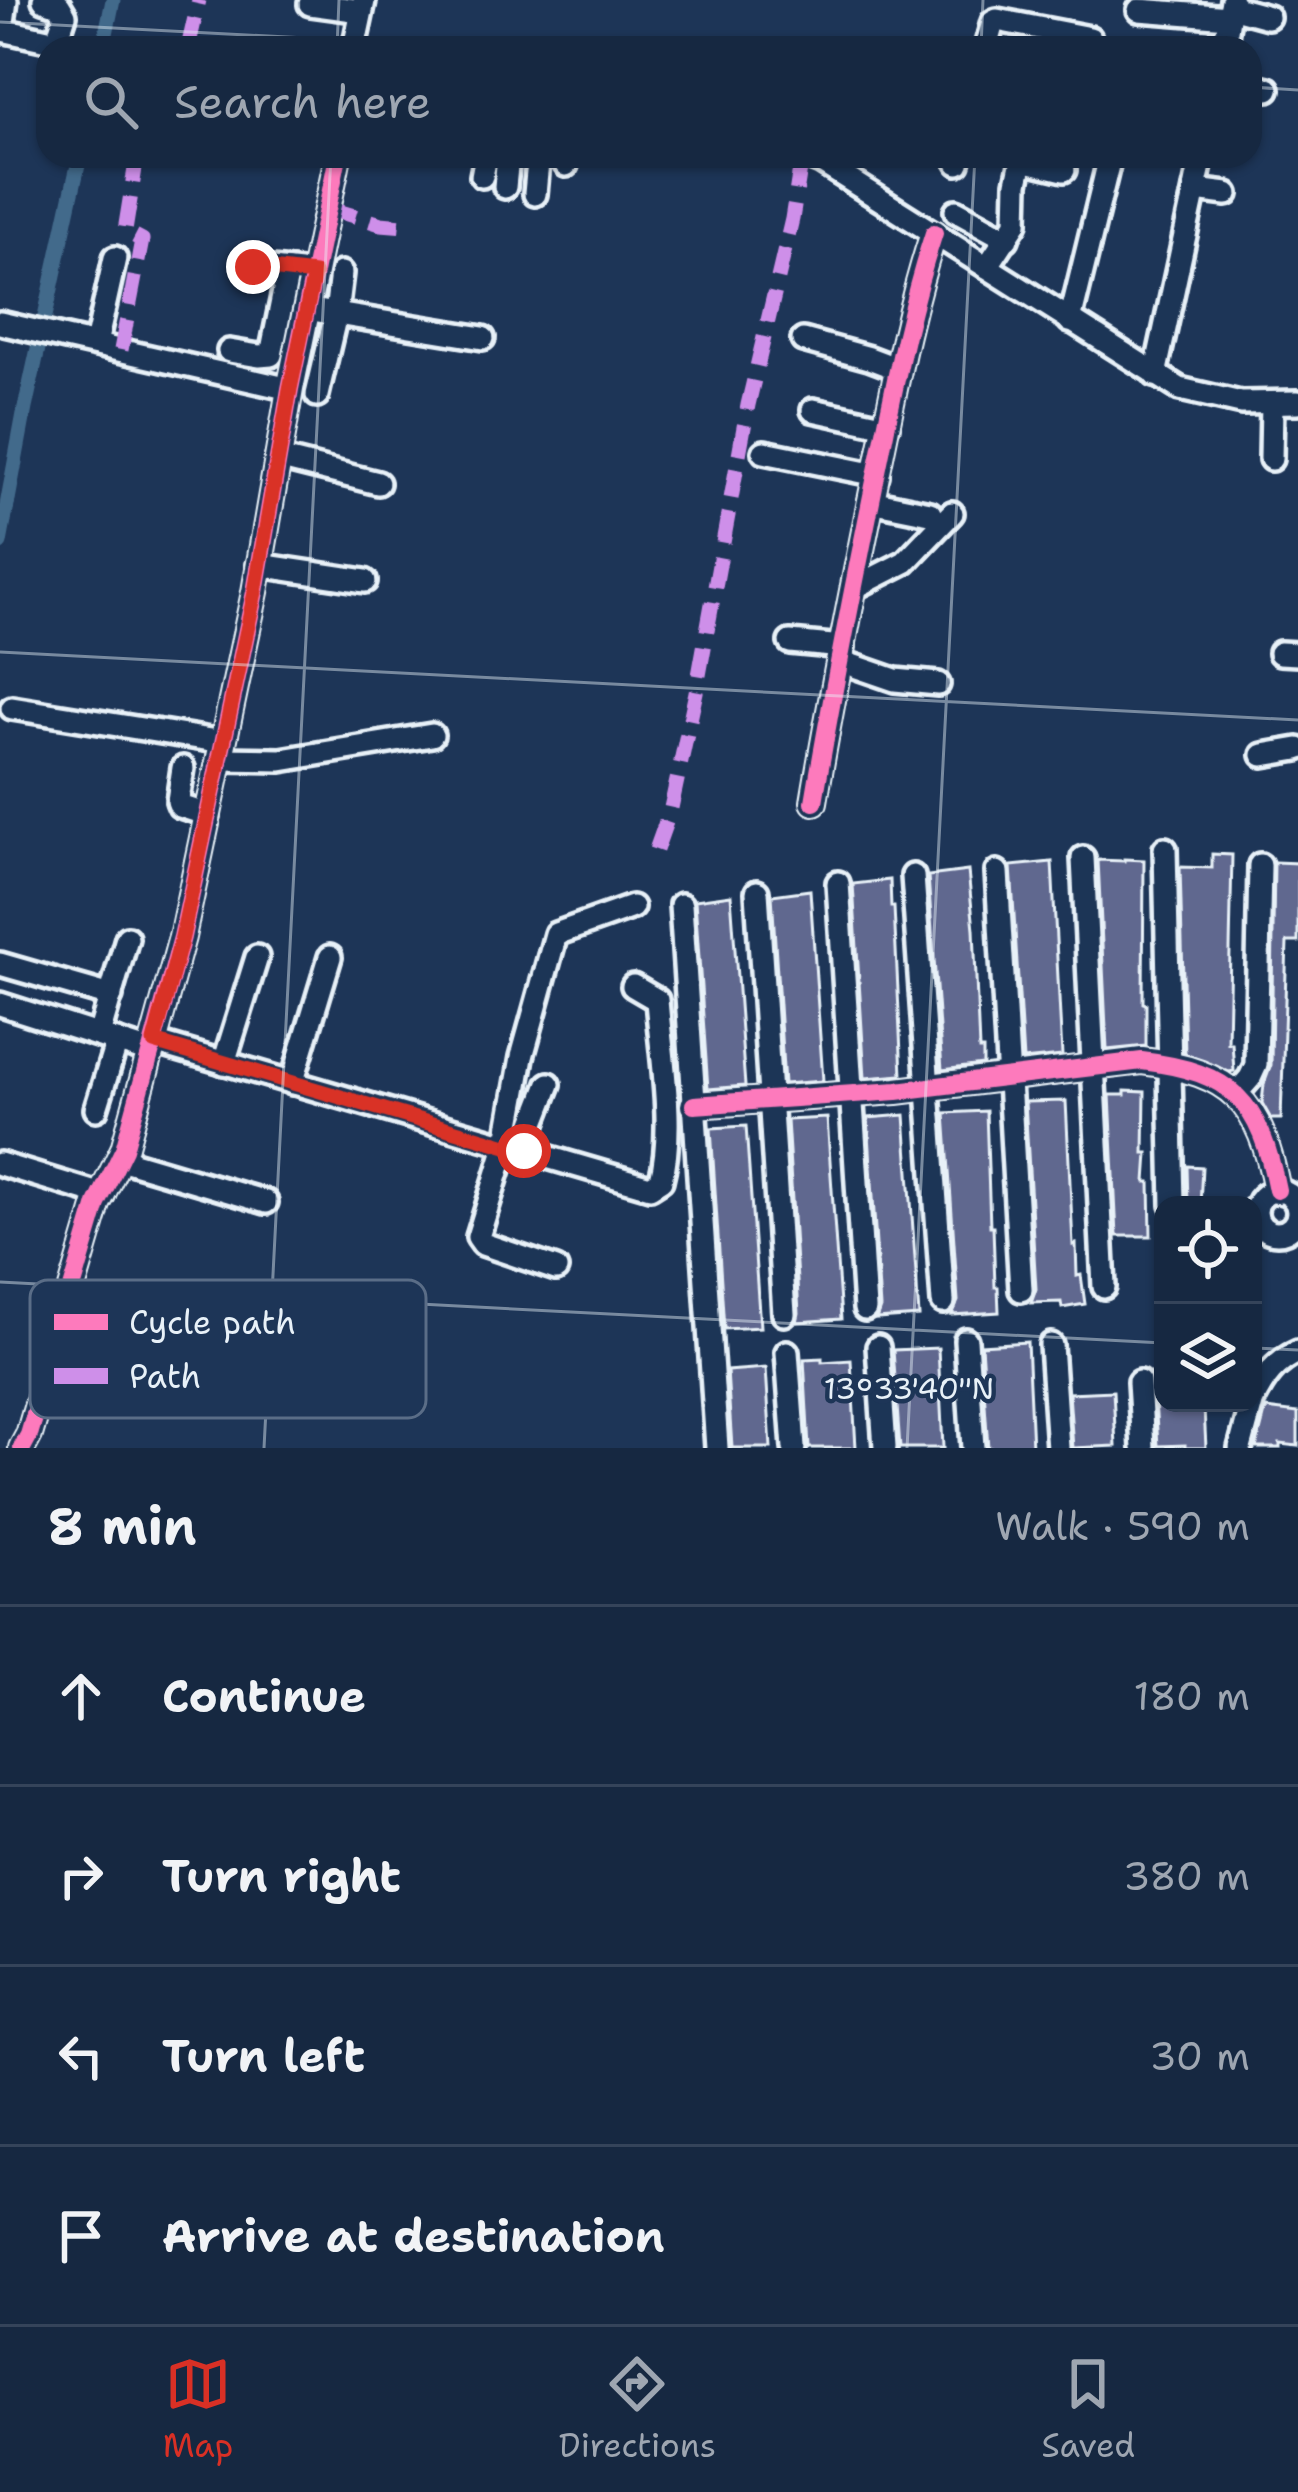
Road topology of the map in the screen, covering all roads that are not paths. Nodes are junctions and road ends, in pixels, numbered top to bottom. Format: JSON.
{"nodes":[{"id":1,"x":6,"y":0,"type":"edge"},
{"id":2,"x":44,"y":0,"type":"edge"},
{"id":3,"x":310,"y":4,"type":"dead end"},
{"id":4,"x":362,"y":6,"type":"edge"},
{"id":5,"x":1231,"y":8,"type":"edge"},
{"id":6,"x":1139,"y":10,"type":"dead end"},
{"id":7,"x":1097,"y":13,"type":"dead end"},
{"id":8,"x":1268,"y":17,"type":"dead end"},
{"id":9,"x":58,"y":36,"type":"edge"},
{"id":10,"x":356,"y":36,"type":"edge"},
{"id":11,"x":989,"y":36,"type":"edge"},
{"id":12,"x":1061,"y":36,"type":"edge"},
{"id":13,"x":1091,"y":36,"type":"edge"},
{"id":14,"x":36,"y":37,"type":"edge"},
{"id":15,"x":336,"y":168,"type":"edge"},
{"id":16,"x":507,"y":168,"type":"edge"},
{"id":17,"x":537,"y":168,"type":"edge"},
{"id":18,"x":831,"y":168,"type":"edge"},
{"id":19,"x":1021,"y":168,"type":"edge"},
{"id":20,"x":1057,"y":168,"type":"edge"},
{"id":21,"x":1107,"y":168,"type":"edge"},
{"id":22,"x":1200,"y":168,"type":"edge"},
{"id":23,"x":1064,"y":170,"type":"dead end"},
{"id":24,"x":505,"y":187,"type":"dead end"},
{"id":25,"x":1195,"y":190,"type":"junction"},
{"id":26,"x":535,"y":194,"type":"dead end"},
{"id":27,"x":1226,"y":194,"type":"dead end"},
{"id":28,"x":956,"y":211,"type":"dead end"},
{"id":29,"x":934,"y":233,"type":"junction"},
{"id":30,"x":1007,"y":239,"type":"junction"},
{"id":31,"x":115,"y":258,"type":"dead end"},
{"id":32,"x":253,"y":267,"type":"dead end"},
{"id":33,"x":987,"y":267,"type":"junction"},
{"id":34,"x":288,"y":271,"type":"junction"},
{"id":35,"x":341,"y":273,"type":"dead end"},
{"id":36,"x":314,"y":274,"type":"junction"},
{"id":37,"x":306,"y":309,"type":"junction"},
{"id":38,"x":336,"y":314,"type":"junction"},
{"id":39,"x":1070,"y":321,"type":"junction"},
{"id":40,"x":11,"y":325,"type":"edge"},
{"id":41,"x":484,"y":338,"type":"dead end"},
{"id":42,"x":802,"y":340,"type":"dead end"},
{"id":43,"x":86,"y":342,"type":"junction"},
{"id":44,"x":229,"y":351,"type":"dead end"},
{"id":45,"x":898,"y":369,"type":"junction"},
{"id":46,"x":1155,"y":375,"type":"junction"},
{"id":47,"x":290,"y":389,"type":"junction"},
{"id":48,"x":317,"y":395,"type":"dead end"},
{"id":49,"x":1298,"y":402,"type":"edge"},
{"id":50,"x":1272,"y":403,"type":"junction"},
{"id":51,"x":813,"y":410,"type":"dead end"},
{"id":52,"x":886,"y":426,"type":"junction"},
{"id":53,"x":764,"y":452,"type":"dead end"},
{"id":54,"x":278,"y":458,"type":"junction"},
{"id":55,"x":1271,"y":459,"type":"dead end"},
{"id":56,"x":877,"y":475,"type":"junction"},
{"id":57,"x":379,"y":483,"type":"dead end"},
{"id":58,"x":871,"y":501,"type":"junction"},
{"id":59,"x":260,"y":565,"type":"junction"},
{"id":60,"x":365,"y":581,"type":"dead end"},
{"id":61,"x":854,"y":588,"type":"junction"},
{"id":62,"x":790,"y":642,"type":"dead end"},
{"id":63,"x":841,"y":654,"type":"junction"},
{"id":64,"x":938,"y":685,"type":"dead end"},
{"id":65,"x":13,"y":708,"type":"dead end"},
{"id":66,"x":432,"y":735,"type":"dead end"},
{"id":67,"x":1298,"y":749,"type":"edge"},
{"id":68,"x":221,"y":750,"type":"junction"},
{"id":69,"x":1262,"y":754,"type":"dead end"},
{"id":70,"x":183,"y":768,"type":"dead end"},
{"id":71,"x":814,"y":802,"type":"dead end"},
{"id":72,"x":208,"y":815,"type":"junction"},
{"id":73,"x":1165,"y":848,"type":"dead end"},
{"id":74,"x":1083,"y":858,"type":"dead end"},
{"id":75,"x":1260,"y":865,"type":"dead end"},
{"id":76,"x":997,"y":872,"type":"dead end"},
{"id":77,"x":913,"y":876,"type":"dead end"},
{"id":78,"x":838,"y":884,"type":"dead end"},
{"id":79,"x":757,"y":892,"type":"dead end"},
{"id":80,"x":681,"y":904,"type":"dead end"},
{"id":81,"x":632,"y":907,"type":"dead end"},
{"id":82,"x":127,"y":938,"type":"dead end"},
{"id":83,"x":256,"y":957,"type":"dead end"},
{"id":84,"x":330,"y":957,"type":"dead end"},
{"id":85,"x":0,"y":964,"type":"edge"},
{"id":86,"x":633,"y":986,"type":"dead end"},
{"id":87,"x":110,"y":996,"type":"junction"},
{"id":88,"x":0,"y":1004,"type":"edge"},
{"id":89,"x":108,"y":1038,"type":"junction"},
{"id":90,"x":152,"y":1047,"type":"junction"},
{"id":91,"x":224,"y":1063,"type":"junction"},
{"id":92,"x":1170,"y":1066,"type":"junction"},
{"id":93,"x":1094,"y":1067,"type":"junction"},
{"id":94,"x":1009,"y":1078,"type":"junction"},
{"id":95,"x":292,"y":1083,"type":"junction"},
{"id":96,"x":549,"y":1084,"type":"dead end"},
{"id":97,"x":928,"y":1087,"type":"junction"},
{"id":98,"x":852,"y":1094,"type":"junction"},
{"id":99,"x":1236,"y":1094,"type":"junction"},
{"id":100,"x":770,"y":1100,"type":"junction"},
{"id":101,"x":694,"y":1105,"type":"junction"},
{"id":102,"x":95,"y":1109,"type":"dead end"},
{"id":103,"x":515,"y":1148,"type":"junction"},
{"id":104,"x":120,"y":1159,"type":"junction"},
{"id":105,"x":0,"y":1163,"type":"edge"},
{"id":106,"x":1277,"y":1190,"type":"junction"},
{"id":107,"x":102,"y":1195,"type":"junction"},
{"id":108,"x":1174,"y":1196,"type":"edge"},
{"id":109,"x":266,"y":1202,"type":"dead end"},
{"id":110,"x":1298,"y":1208,"type":"edge"},
{"id":111,"x":556,"y":1269,"type":"dead end"},
{"id":112,"x":75,"y":1280,"type":"edge"},
{"id":113,"x":1104,"y":1287,"type":"dead end"},
{"id":114,"x":1021,"y":1290,"type":"dead end"},
{"id":115,"x":943,"y":1302,"type":"dead end"},
{"id":116,"x":865,"y":1309,"type":"dead end"},
{"id":117,"x":784,"y":1314,"type":"dead end"},
{"id":118,"x":966,"y":1340,"type":"dead end"},
{"id":119,"x":1051,"y":1345,"type":"dead end"},
{"id":120,"x":878,"y":1347,"type":"dead end"},
{"id":121,"x":787,"y":1352,"type":"dead end"},
{"id":122,"x":1298,"y":1352,"type":"edge"},
{"id":123,"x":1262,"y":1381,"type":"edge"},
{"id":124,"x":1138,"y":1382,"type":"dead end"},
{"id":125,"x":1249,"y":1412,"type":"edge"},
{"id":126,"x":34,"y":1418,"type":"edge"},
{"id":127,"x":22,"y":1448,"type":"edge"},
{"id":128,"x":717,"y":1448,"type":"edge"},
{"id":129,"x":794,"y":1448,"type":"edge"},
{"id":130,"x":885,"y":1448,"type":"edge"},
{"id":131,"x":974,"y":1448,"type":"edge"},
{"id":132,"x":1058,"y":1448,"type":"edge"},
{"id":133,"x":1143,"y":1448,"type":"edge"},
{"id":134,"x":1240,"y":1448,"type":"edge"}],
"edges":[{"from":1,"to":14,"type":"street"},
{"from":2,"to":9,"type":"street"},
{"from":3,"to":4,"type":"street"},
{"from":4,"to":10,"type":"street"},
{"from":5,"to":6,"type":"street"},
{"from":5,"to":8,"type":"street"},
{"from":7,"to":13,"type":"street"},
{"from":11,"to":12,"type":"street"},
{"from":15,"to":36,"type":"street"},
{"from":16,"to":24,"type":"street"},
{"from":17,"to":26,"type":"street"},
{"from":18,"to":29,"type":"street"},
{"from":19,"to":30,"type":"street"},
{"from":20,"to":23,"type":"street"},
{"from":21,"to":39,"type":"street"},
{"from":22,"to":25,"type":"street"},
{"from":25,"to":27,"type":"street"},
{"from":25,"to":46,"type":"street"},
{"from":28,"to":30,"type":"street"},
{"from":29,"to":33,"type":"street"},
{"from":29,"to":45,"type":"street"},
{"from":30,"to":33,"type":"street"},
{"from":31,"to":43,"type":"street"},
{"from":32,"to":34,"type":"street"},
{"from":33,"to":39,"type":"street"},
{"from":34,"to":36,"type":"street"},
{"from":34,"to":44,"type":"street"},
{"from":35,"to":38,"type":"street"},
{"from":36,"to":37,"type":"street"},
{"from":37,"to":38,"type":"street"},
{"from":37,"to":47,"type":"street"},
{"from":38,"to":41,"type":"street"},
{"from":38,"to":48,"type":"street"},
{"from":39,"to":46,"type":"street"},
{"from":40,"to":43,"type":"street"},
{"from":42,"to":45,"type":"street"},
{"from":43,"to":47,"type":"street"},
{"from":45,"to":52,"type":"street"},
{"from":46,"to":50,"type":"street"},
{"from":47,"to":54,"type":"street"},
{"from":49,"to":50,"type":"street"},
{"from":50,"to":55,"type":"street"},
{"from":51,"to":52,"type":"street"},
{"from":52,"to":56,"type":"street"},
{"from":53,"to":56,"type":"street"},
{"from":54,"to":57,"type":"street"},
{"from":54,"to":59,"type":"street"},
{"from":56,"to":58,"type":"street"},
{"from":58,"to":61,"type":"street"},
{"from":58,"to":61,"type":"street"},
{"from":59,"to":60,"type":"street"},
{"from":59,"to":68,"type":"street"},
{"from":61,"to":63,"type":"street"},
{"from":62,"to":63,"type":"street"},
{"from":63,"to":64,"type":"street"},
{"from":63,"to":71,"type":"street"},
{"from":65,"to":68,"type":"street"},
{"from":66,"to":68,"type":"street"},
{"from":67,"to":69,"type":"street"},
{"from":68,"to":72,"type":"street"},
{"from":70,"to":72,"type":"street"},
{"from":72,"to":90,"type":"street"},
{"from":73,"to":92,"type":"street"},
{"from":74,"to":93,"type":"street"},
{"from":75,"to":99,"type":"street"},
{"from":76,"to":94,"type":"street"},
{"from":77,"to":97,"type":"street"},
{"from":78,"to":98,"type":"street"},
{"from":79,"to":100,"type":"street"},
{"from":80,"to":101,"type":"street"},
{"from":81,"to":103,"type":"street"},
{"from":82,"to":87,"type":"street"},
{"from":83,"to":91,"type":"street"},
{"from":84,"to":95,"type":"street"},
{"from":85,"to":87,"type":"street"},
{"from":86,"to":103,"type":"street"},
{"from":87,"to":89,"type":"street"},
{"from":88,"to":89,"type":"street"},
{"from":89,"to":90,"type":"street"},
{"from":89,"to":102,"type":"street"},
{"from":90,"to":91,"type":"street"},
{"from":90,"to":104,"type":"street"},
{"from":91,"to":95,"type":"street"},
{"from":92,"to":93,"type":"street"},
{"from":92,"to":99,"type":"street"},
{"from":92,"to":108,"type":"street"},
{"from":93,"to":94,"type":"street"},
{"from":93,"to":113,"type":"street"},
{"from":94,"to":97,"type":"street"},
{"from":94,"to":114,"type":"street"},
{"from":95,"to":103,"type":"street"},
{"from":96,"to":103,"type":"street"},
{"from":97,"to":98,"type":"street"},
{"from":97,"to":115,"type":"street"},
{"from":98,"to":100,"type":"street"},
{"from":98,"to":116,"type":"street"},
{"from":99,"to":106,"type":"street"},
{"from":100,"to":101,"type":"street"},
{"from":100,"to":117,"type":"street"},
{"from":101,"to":128,"type":"street"},
{"from":103,"to":111,"type":"street"},
{"from":104,"to":107,"type":"street"},
{"from":104,"to":109,"type":"street"},
{"from":105,"to":107,"type":"street"},
{"from":106,"to":110,"type":"street"},
{"from":106,"to":110,"type":"street"},
{"from":107,"to":112,"type":"street"},
{"from":118,"to":131,"type":"street"},
{"from":119,"to":132,"type":"street"},
{"from":120,"to":130,"type":"street"},
{"from":121,"to":129,"type":"street"},
{"from":122,"to":123,"type":"street"},
{"from":124,"to":133,"type":"street"},
{"from":125,"to":134,"type":"street"},
{"from":126,"to":127,"type":"street"}]}
